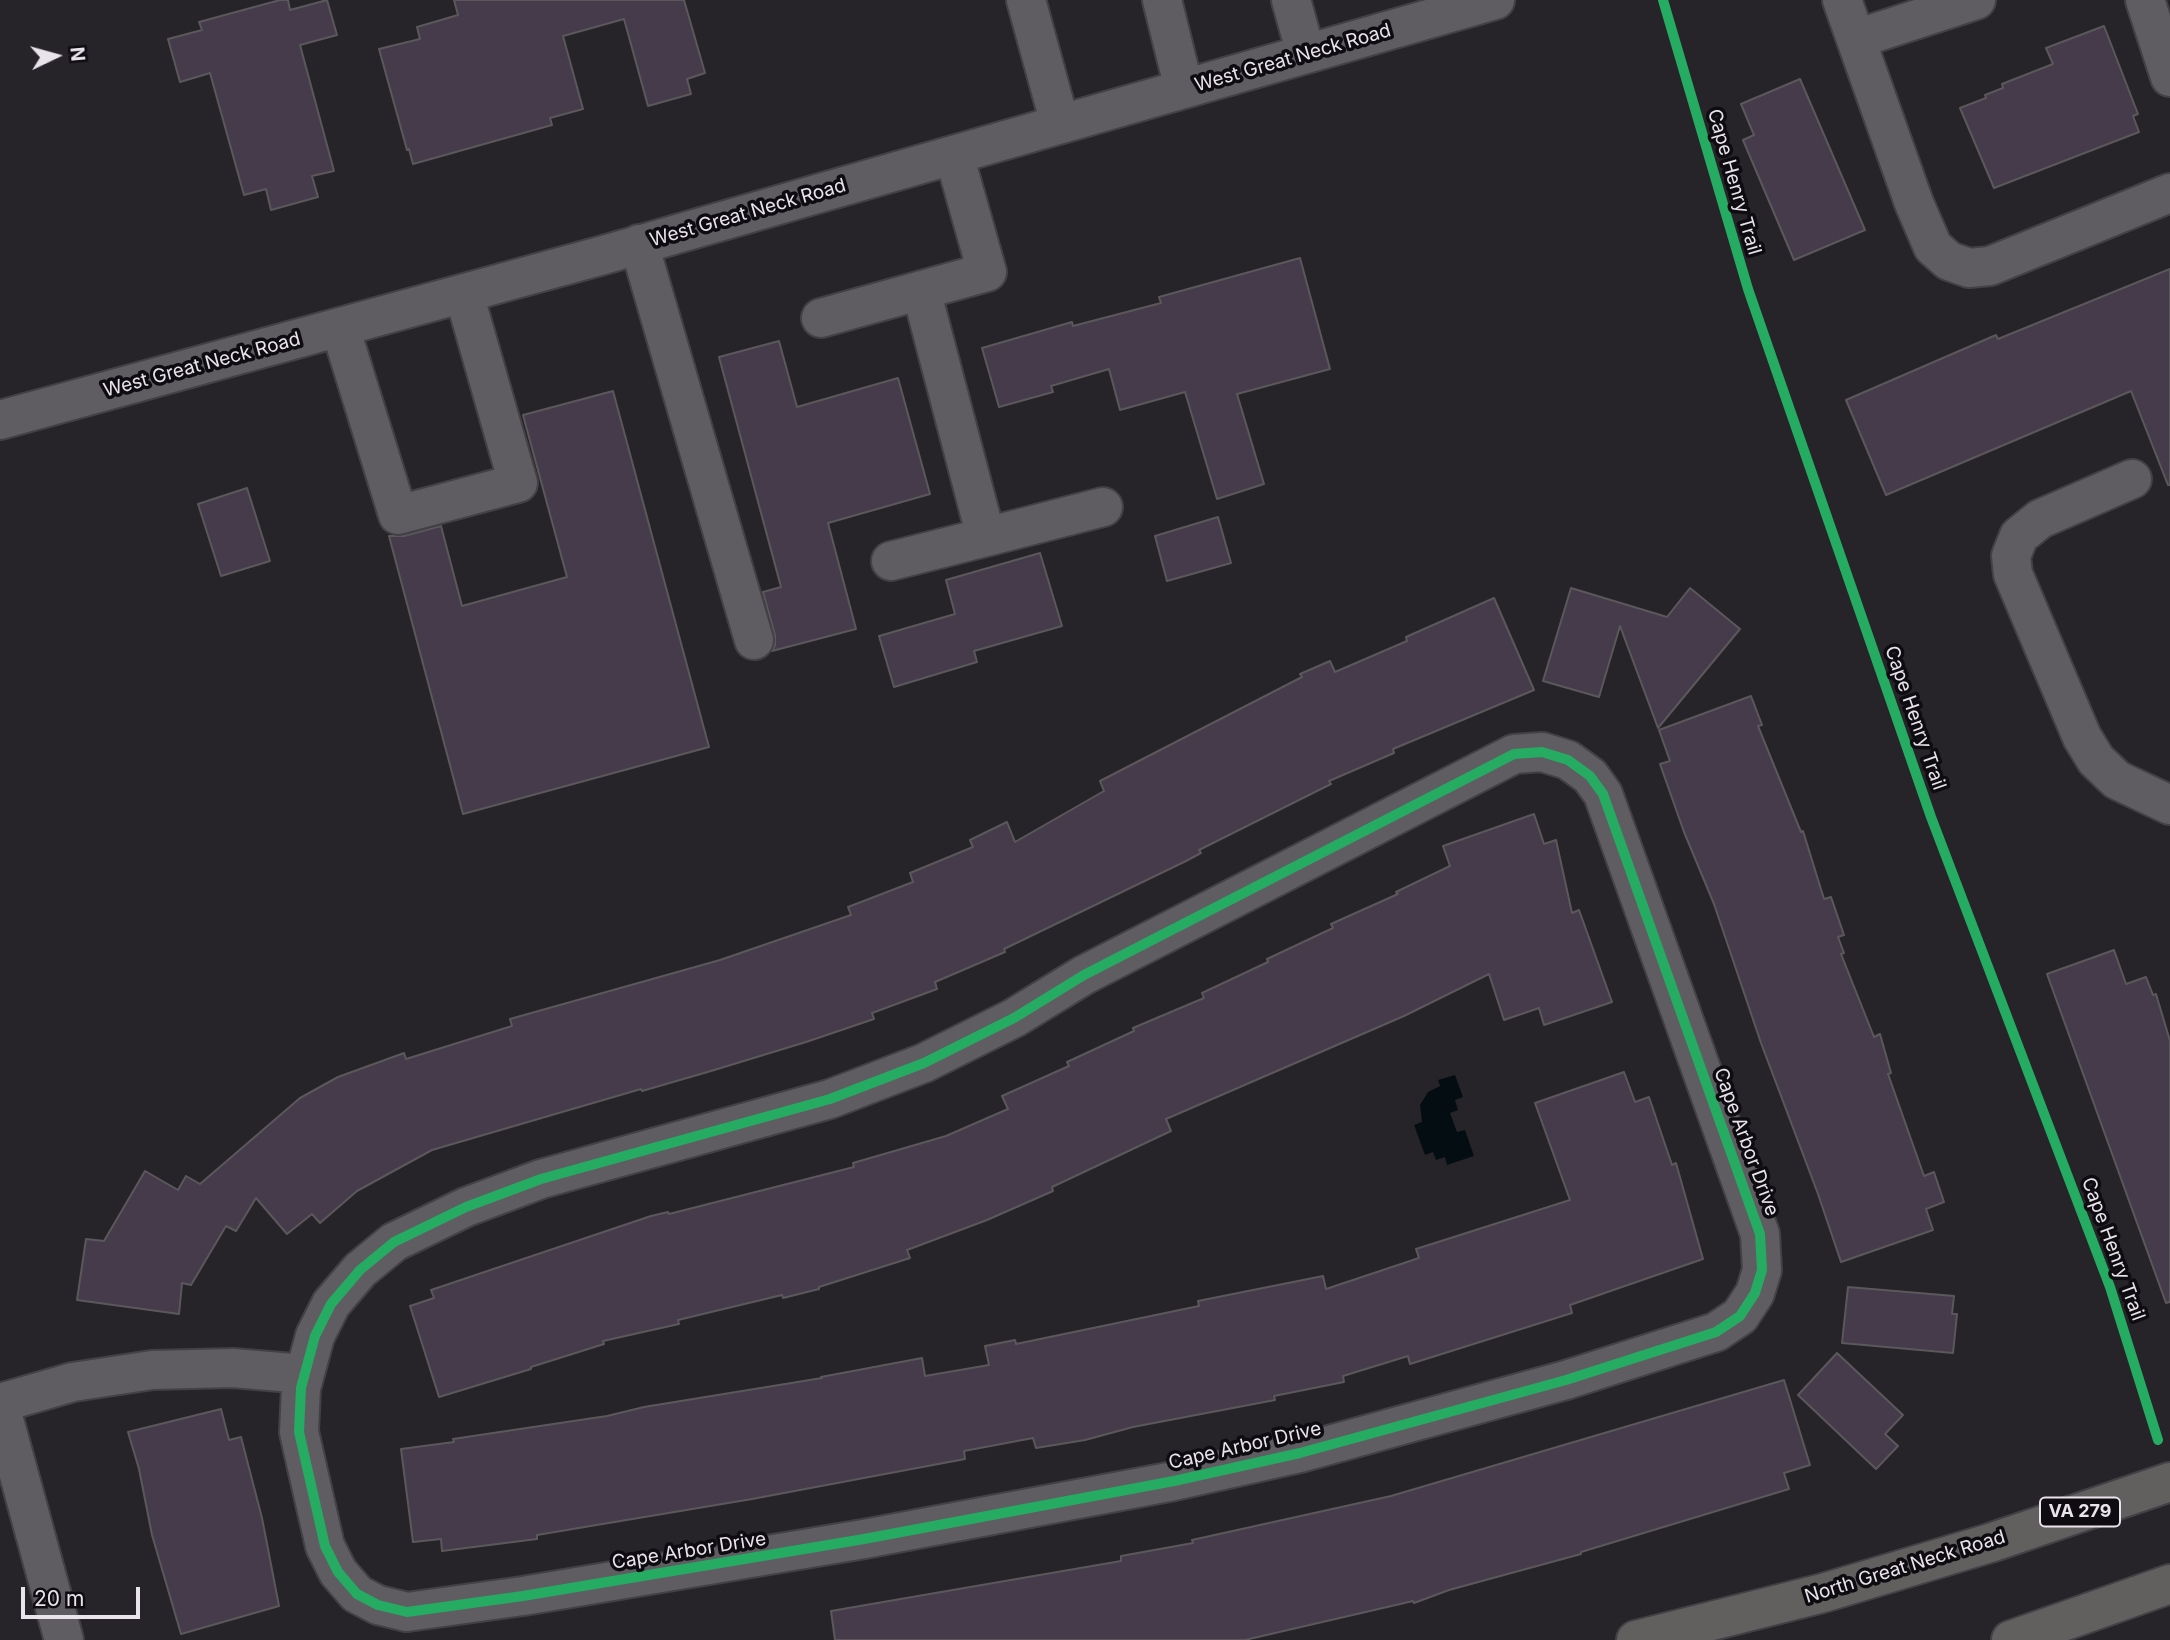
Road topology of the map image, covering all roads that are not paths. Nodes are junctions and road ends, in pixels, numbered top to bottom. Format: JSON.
{"nodes":[{"id":1,"x":1026,"y":0,"type":"edge"},
{"id":2,"x":1161,"y":0,"type":"edge"},
{"id":3,"x":1292,"y":0,"type":"edge"},
{"id":4,"x":1495,"y":0,"type":"edge"},
{"id":5,"x":1842,"y":0,"type":"edge"},
{"id":6,"x":1976,"y":0,"type":"edge"},
{"id":7,"x":2144,"y":0,"type":"edge"},
{"id":8,"x":1856,"y":39,"type":"junction"},
{"id":9,"x":1306,"y":54,"type":"junction"},
{"id":10,"x":2170,"y":77,"type":"edge"},
{"id":11,"x":1184,"y":89,"type":"junction"},
{"id":12,"x":1060,"y":124,"type":"junction"},
{"id":13,"x":954,"y":155,"type":"junction"},
{"id":14,"x":2170,"y":192,"type":"edge"},
{"id":15,"x":639,"y":244,"type":"junction"},
{"id":16,"x":921,"y":290,"type":"junction"},
{"id":17,"x":464,"y":294,"type":"junction"},
{"id":18,"x":821,"y":318,"type":"dead end"},
{"id":19,"x":340,"y":327,"type":"junction"},
{"id":20,"x":0,"y":420,"type":"edge"},
{"id":21,"x":2132,"y":479,"type":"dead end"},
{"id":22,"x":1103,"y":507,"type":"dead end"},
{"id":23,"x":986,"y":537,"type":"junction"},
{"id":24,"x":891,"y":561,"type":"dead end"},
{"id":25,"x":754,"y":640,"type":"dead end"},
{"id":26,"x":2170,"y":805,"type":"edge"},
{"id":27,"x":304,"y":1374,"type":"junction"},
{"id":28,"x":0,"y":1404,"type":"edge"},
{"id":29,"x":2170,"y":1482,"type":"edge"},
{"id":30,"x":2170,"y":1584,"type":"edge"},
{"id":31,"x":64,"y":1640,"type":"edge"},
{"id":32,"x":1636,"y":1640,"type":"edge"},
{"id":33,"x":2011,"y":1640,"type":"edge"}],
"edges":[{"from":1,"to":12,"type":"street"},
{"from":2,"to":11,"type":"street"},
{"from":3,"to":9,"type":"street"},
{"from":4,"to":9,"type":"street","name":"West Great Neck Road"},
{"from":5,"to":8,"type":"street"},
{"from":6,"to":8,"type":"street"},
{"from":7,"to":10,"type":"street"},
{"from":8,"to":14,"type":"street"},
{"from":9,"to":11,"type":"street","name":"West Great Neck Road"},
{"from":11,"to":12,"type":"street","name":"West Great Neck Road"},
{"from":12,"to":13,"type":"street","name":"West Great Neck Road"},
{"from":13,"to":15,"type":"street","name":"West Great Neck Road"},
{"from":13,"to":16,"type":"street"},
{"from":15,"to":17,"type":"street","name":"West Great Neck Road"},
{"from":15,"to":25,"type":"street"},
{"from":16,"to":18,"type":"street"},
{"from":16,"to":23,"type":"street"},
{"from":17,"to":19,"type":"street","name":"West Great Neck Road"},
{"from":17,"to":19,"type":"street"},
{"from":19,"to":20,"type":"street","name":"West Great Neck Road"},
{"from":21,"to":26,"type":"street"},
{"from":22,"to":23,"type":"street"},
{"from":23,"to":24,"type":"street"},
{"from":27,"to":27,"type":"street","name":"Cape Arbor Drive"},
{"from":27,"to":28,"type":"street"},
{"from":28,"to":31,"type":"street"},
{"from":29,"to":32,"type":"main road","name":"North Great Neck Road","number":"VA 279"},
{"from":30,"to":33,"type":"main road"}]}
